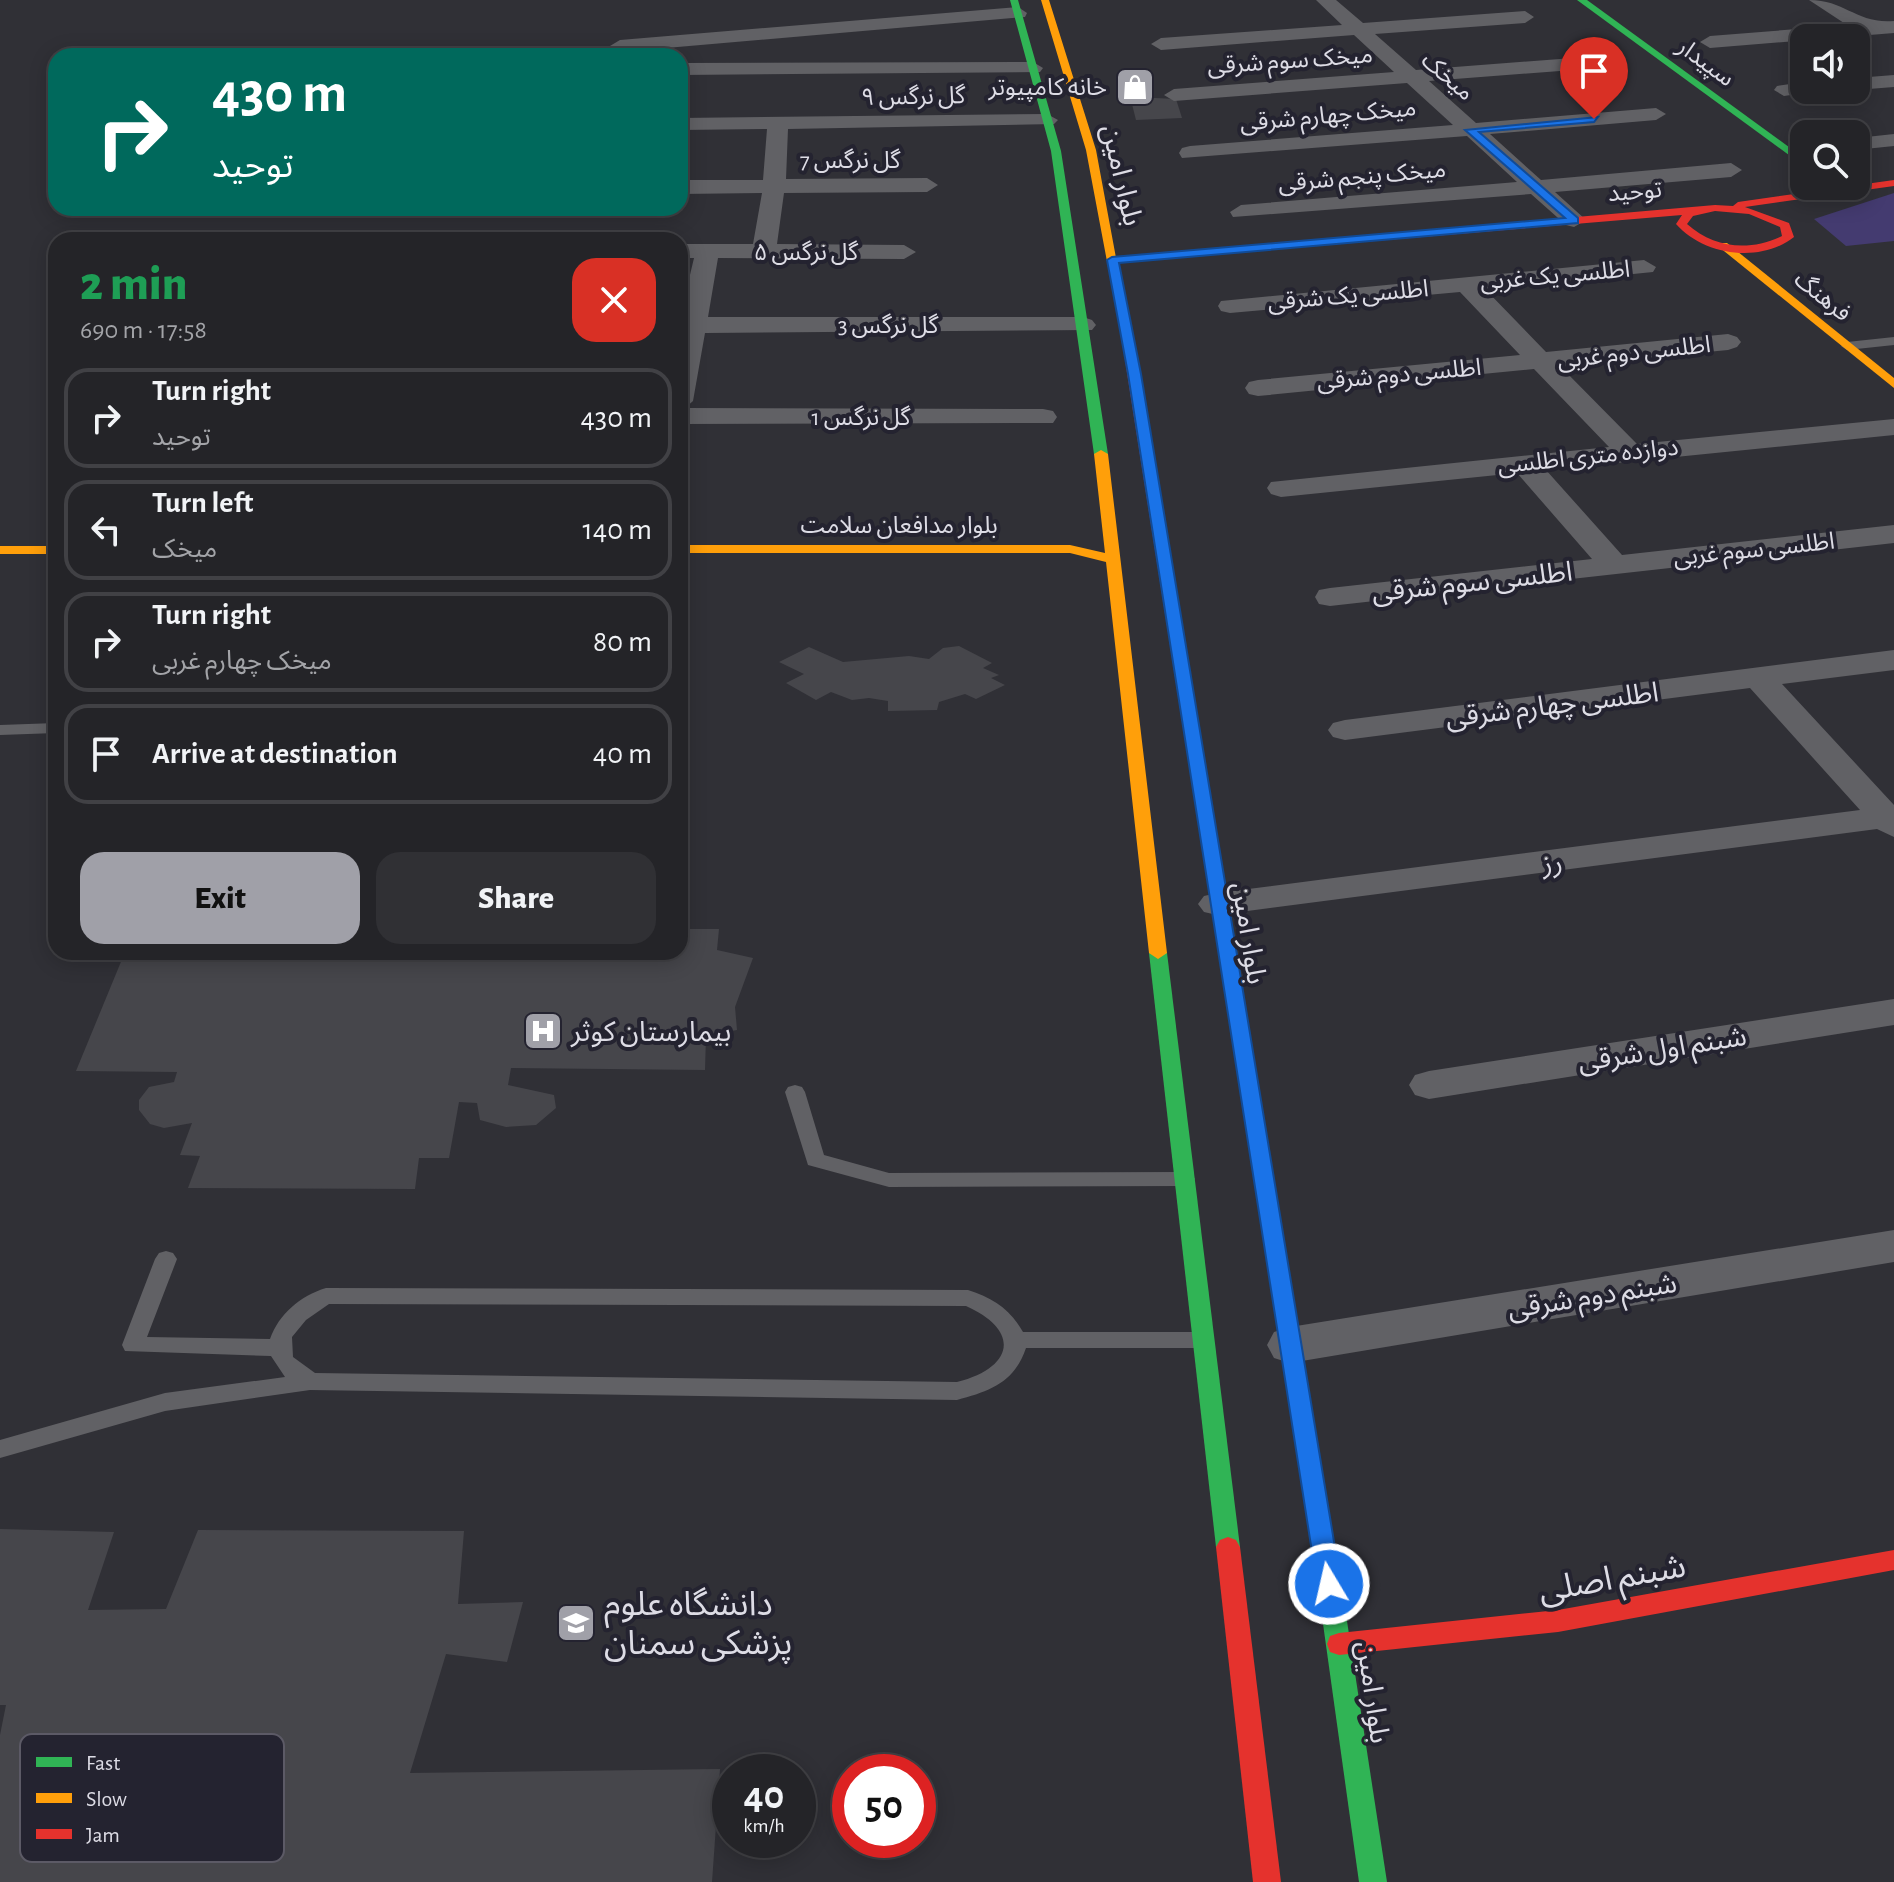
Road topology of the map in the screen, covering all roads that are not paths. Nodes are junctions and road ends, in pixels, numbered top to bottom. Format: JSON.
{"nodes":[{"id":1,"x":1045,"y":0,"type":"edge"},
{"id":2,"x":1325,"y":0,"type":"edge"},
{"id":3,"x":1581,"y":0,"type":"edge"},
{"id":4,"x":1818,"y":0,"type":"edge"},
{"id":5,"x":1016,"y":7,"type":"edge"},
{"id":6,"x":1525,"y":17,"type":"dead end"},
{"id":7,"x":1859,"y":24,"type":"edge"},
{"id":8,"x":1894,"y":27,"type":"edge"},
{"id":9,"x":1870,"y":29,"type":"edge"},
{"id":10,"x":1356,"y":30,"type":"junction"},
{"id":11,"x":1870,"y":31,"type":"edge"},
{"id":12,"x":1790,"y":35,"type":"edge"},
{"id":13,"x":1710,"y":42,"type":"dead end"},
{"id":14,"x":1161,"y":44,"type":"dead end"},
{"id":15,"x":1894,"y":44,"type":"edge"},
{"id":16,"x":620,"y":46,"type":"dead end"},
{"id":17,"x":1586,"y":63,"type":"dead end"},
{"id":18,"x":703,"y":68,"type":"junction"},
{"id":19,"x":1033,"y":68,"type":"junction"},
{"id":20,"x":688,"y":69,"type":"edge"},
{"id":21,"x":1409,"y":77,"type":"junction"},
{"id":22,"x":1894,"y":81,"type":"edge"},
{"id":23,"x":1870,"y":83,"type":"edge"},
{"id":24,"x":1174,"y":95,"type":"dead end"},
{"id":25,"x":1656,"y":114,"type":"dead end"},
{"id":26,"x":688,"y":115,"type":"edge"},
{"id":27,"x":1047,"y":120,"type":"junction"},
{"id":28,"x":778,"y":123,"type":"junction"},
{"id":29,"x":688,"y":124,"type":"edge"},
{"id":30,"x":1470,"y":130,"type":"junction"},
{"id":31,"x":1894,"y":140,"type":"edge"},
{"id":32,"x":1870,"y":142,"type":"edge"},
{"id":33,"x":1091,"y":150,"type":"junction"},
{"id":34,"x":1056,"y":151,"type":"junction"},
{"id":35,"x":1190,"y":153,"type":"dead end"},
{"id":36,"x":1790,"y":153,"type":"edge"},
{"id":37,"x":1731,"y":170,"type":"dead end"},
{"id":38,"x":1894,"y":183,"type":"edge"},
{"id":39,"x":927,"y":185,"type":"dead end"},
{"id":40,"x":1870,"y":185,"type":"edge"},
{"id":41,"x":688,"y":187,"type":"edge"},
{"id":42,"x":774,"y":187,"type":"junction"},
{"id":43,"x":1535,"y":187,"type":"junction"},
{"id":44,"x":1790,"y":196,"type":"edge"},
{"id":45,"x":1815,"y":200,"type":"edge"},
{"id":46,"x":1708,"y":209,"type":"junction"},
{"id":47,"x":1241,"y":212,"type":"dead end"},
{"id":48,"x":1776,"y":219,"type":"junction"},
{"id":49,"x":1574,"y":220,"type":"junction"},
{"id":50,"x":1685,"y":230,"type":"junction"},
{"id":51,"x":1723,"y":245,"type":"junction"},
{"id":52,"x":688,"y":251,"type":"edge"},
{"id":53,"x":707,"y":251,"type":"junction"},
{"id":54,"x":764,"y":251,"type":"junction"},
{"id":55,"x":904,"y":252,"type":"dead end"},
{"id":56,"x":1112,"y":260,"type":"junction"},
{"id":57,"x":1644,"y":267,"type":"dead end"},
{"id":58,"x":1795,"y":279,"type":"dead end"},
{"id":59,"x":1466,"y":284,"type":"junction"},
{"id":60,"x":1230,"y":306,"type":"dead end"},
{"id":61,"x":1799,"y":307,"type":"junction"},
{"id":62,"x":688,"y":321,"type":"edge"},
{"id":63,"x":688,"y":325,"type":"edge"},
{"id":64,"x":1083,"y":325,"type":"junction"},
{"id":65,"x":1894,"y":341,"type":"edge"},
{"id":66,"x":1728,"y":342,"type":"dead end"},
{"id":67,"x":1847,"y":346,"type":"junction"},
{"id":68,"x":1540,"y":361,"type":"junction"},
{"id":69,"x":1113,"y":375,"type":"junction"},
{"id":70,"x":1894,"y":384,"type":"edge"},
{"id":71,"x":1258,"y":388,"type":"dead end"},
{"id":72,"x":688,"y":416,"type":"edge"},
{"id":73,"x":1043,"y":417,"type":"dead end"},
{"id":74,"x":1894,"y":427,"type":"edge"},
{"id":75,"x":1628,"y":451,"type":"junction"},
{"id":76,"x":1523,"y":462,"type":"junction"},
{"id":77,"x":1281,"y":488,"type":"dead end"},
{"id":78,"x":1111,"y":520,"type":"junction"},
{"id":79,"x":1086,"y":525,"type":"dead end"},
{"id":80,"x":1047,"y":528,"type":"dead end"},
{"id":81,"x":1894,"y":534,"type":"edge"},
{"id":82,"x":688,"y":549,"type":"edge"},
{"id":83,"x":1050,"y":549,"type":"junction"},
{"id":84,"x":0,"y":550,"type":"edge"},
{"id":85,"x":48,"y":550,"type":"edge"},
{"id":86,"x":1115,"y":560,"type":"junction"},
{"id":87,"x":1614,"y":565,"type":"junction"},
{"id":88,"x":1330,"y":597,"type":"dead end"},
{"id":89,"x":1894,"y":660,"type":"edge"},
{"id":90,"x":1758,"y":677,"type":"junction"},
{"id":91,"x":48,"y":728,"type":"edge"},
{"id":92,"x":0,"y":730,"type":"edge"},
{"id":93,"x":1345,"y":730,"type":"dead end"},
{"id":94,"x":1891,"y":820,"type":"edge"},
{"id":95,"x":1217,"y":904,"type":"junction"},
{"id":96,"x":1894,"y":1012,"type":"edge"},
{"id":97,"x":1429,"y":1085,"type":"dead end"},
{"id":98,"x":795,"y":1092,"type":"dead end"},
{"id":99,"x":1185,"y":1179,"type":"junction"},
{"id":100,"x":1894,"y":1246,"type":"edge"},
{"id":101,"x":166,"y":1259,"type":"dead end"},
{"id":102,"x":1016,"y":1340,"type":"junction"},
{"id":103,"x":1204,"y":1340,"type":"junction"},
{"id":104,"x":1290,"y":1345,"type":"junction"},
{"id":105,"x":279,"y":1348,"type":"junction"},
{"id":106,"x":311,"y":1382,"type":"junction"},
{"id":107,"x":0,"y":1449,"type":"edge"},
{"id":108,"x":1894,"y":1560,"type":"edge"},
{"id":109,"x":1339,"y":1644,"type":"junction"},
{"id":110,"x":1267,"y":1882,"type":"edge"},
{"id":111,"x":1373,"y":1882,"type":"edge"}],
"edges":[{"from":1,"to":33,"type":"main road","name":"بلوار امین"},
{"from":2,"to":10,"type":"street","name":"میخک"},
{"from":3,"to":36,"type":"main road","name":"سپیدار"},
{"from":4,"to":7,"type":"street"},
{"from":5,"to":16,"type":"street"},
{"from":5,"to":19,"type":"main road","name":"بلوار امین"},
{"from":6,"to":10,"type":"street"},
{"from":8,"to":9,"type":"street"},
{"from":10,"to":14,"type":"street"},
{"from":10,"to":21,"type":"street","name":"میخک"},
{"from":11,"to":15,"type":"street"},
{"from":12,"to":13,"type":"street"},
{"from":17,"to":21,"type":"street","name":"میخک سوم شرقی"},
{"from":18,"to":19,"type":"street"},
{"from":18,"to":20,"type":"street"},
{"from":18,"to":26,"type":"street"},
{"from":19,"to":27,"type":"main road","name":"بلوار امین"},
{"from":21,"to":24,"type":"street","name":"میخک سوم شرقی"},
{"from":21,"to":30,"type":"street","name":"میخک"},
{"from":22,"to":23,"type":"street"},
{"from":25,"to":30,"type":"street","name":"میخک چهارم شرقی"},
{"from":27,"to":28,"type":"street","name":"گل نرگس ۹"},
{"from":27,"to":34,"type":"main road","name":"بلوار امین"},
{"from":28,"to":29,"type":"street","name":"گل نرگس ۹"},
{"from":28,"to":42,"type":"street"},
{"from":30,"to":35,"type":"street","name":"میخک چهارم شرقی"},
{"from":30,"to":43,"type":"street","name":"میخک"},
{"from":31,"to":32,"type":"street"},
{"from":33,"to":34,"type":"main road"},
{"from":33,"to":56,"type":"main road","name":"بلوار امین"},
{"from":34,"to":64,"type":"main road","name":"بلوار امین"},
{"from":37,"to":43,"type":"street","name":"میخک پنجم شرقی"},
{"from":38,"to":40,"type":"main road","name":"توحید"},
{"from":39,"to":42,"type":"street","name":"گل نرگس 7"},
{"from":41,"to":42,"type":"street","name":"گل نرگس 7"},
{"from":42,"to":54,"type":"street"},
{"from":43,"to":47,"type":"street","name":"میخک پنجم شرقی"},
{"from":43,"to":49,"type":"street","name":"میخک"},
{"from":44,"to":46,"type":"main road","name":"توحید"},
{"from":45,"to":48,"type":"main road","name":"توحید"},
{"from":46,"to":48,"type":"main road"},
{"from":46,"to":49,"type":"main road","name":"توحید"},
{"from":46,"to":50,"type":"main road"},
{"from":48,"to":51,"type":"main road"},
{"from":49,"to":50,"type":"main road","name":"توحید"},
{"from":49,"to":56,"type":"main road","name":"توحید"},
{"from":50,"to":51,"type":"main road","name":"توحید"},
{"from":51,"to":61,"type":"main road","name":"فرهنگ"},
{"from":52,"to":53,"type":"street","name":"گل نرگس ۵"},
{"from":53,"to":54,"type":"street","name":"گل نرگس ۵"},
{"from":53,"to":62,"type":"street"},
{"from":54,"to":55,"type":"street","name":"گل نرگس ۵"},
{"from":56,"to":69,"type":"main road","name":"بلوار امین"},
{"from":57,"to":59,"type":"street","name":"اطلسی یک غربی"},
{"from":58,"to":61,"type":"main road"},
{"from":59,"to":60,"type":"street","name":"اطلسی یک شرقی"},
{"from":59,"to":68,"type":"street"},
{"from":61,"to":67,"type":"main road","name":"فرهنگ"},
{"from":63,"to":64,"type":"street","name":"گل نرگس 3"},
{"from":64,"to":69,"type":"main road","name":"بلوار امین"},
{"from":65,"to":67,"type":"lane"},
{"from":66,"to":68,"type":"street","name":"اطلسی دوم غربی"},
{"from":67,"to":70,"type":"main road","name":"فرهنگ"},
{"from":68,"to":71,"type":"street","name":"اطلسی دوم شرقی"},
{"from":68,"to":75,"type":"street"},
{"from":69,"to":78,"type":"main road","name":"بلوار امین"},
{"from":69,"to":95,"type":"main road","name":"بلوار امین"},
{"from":72,"to":73,"type":"street","name":"گل نرگس 1"},
{"from":74,"to":75,"type":"street","name":"دوازده متری اطلسی"},
{"from":75,"to":76,"type":"street","name":"دوازده متری اطلسی"},
{"from":76,"to":77,"type":"street","name":"دوازده متری اطلسی"},
{"from":76,"to":87,"type":"street"},
{"from":78,"to":79,"type":"main road"},
{"from":78,"to":86,"type":"main road","name":"بلوار امین"},
{"from":80,"to":83,"type":"main road"},
{"from":81,"to":87,"type":"street","name":"اطلسی سوم غربی"},
{"from":82,"to":83,"type":"main road","name":"بلوار مدافعان سلامت"},
{"from":83,"to":86,"type":"main road","name":"بلوار مدافعان سلامت"},
{"from":84,"to":85,"type":"main road"},
{"from":86,"to":99,"type":"main road","name":"بلوار امین"},
{"from":87,"to":88,"type":"street","name":"اطلسی سوم شرقی"},
{"from":89,"to":90,"type":"street","name":"اطلسی چهارم شرقی"},
{"from":90,"to":93,"type":"street","name":"اطلسی چهارم شرقی"},
{"from":90,"to":94,"type":"street"},
{"from":91,"to":92,"type":"lane"},
{"from":94,"to":95,"type":"street","name":"رز"},
{"from":95,"to":104,"type":"main road","name":"بلوار امین"},
{"from":96,"to":97,"type":"street","name":"شبنم اول شرقی"},
{"from":98,"to":99,"type":"lane"},
{"from":99,"to":103,"type":"main road","name":"بلوار امین"},
{"from":100,"to":104,"type":"street","name":"شبنم دوم شرقی"},
{"from":101,"to":105,"type":"lane"},
{"from":102,"to":103,"type":"lane"},
{"from":102,"to":105,"type":"lane"},
{"from":102,"to":106,"type":"lane"},
{"from":103,"to":110,"type":"main road","name":"بلوار امین"},
{"from":104,"to":109,"type":"main road","name":"بلوار امین"},
{"from":105,"to":106,"type":"lane"},
{"from":106,"to":107,"type":"lane"},
{"from":108,"to":109,"type":"main road","name":"شبنم اصلی"},
{"from":109,"to":111,"type":"main road","name":"بلوار امین"}]}
